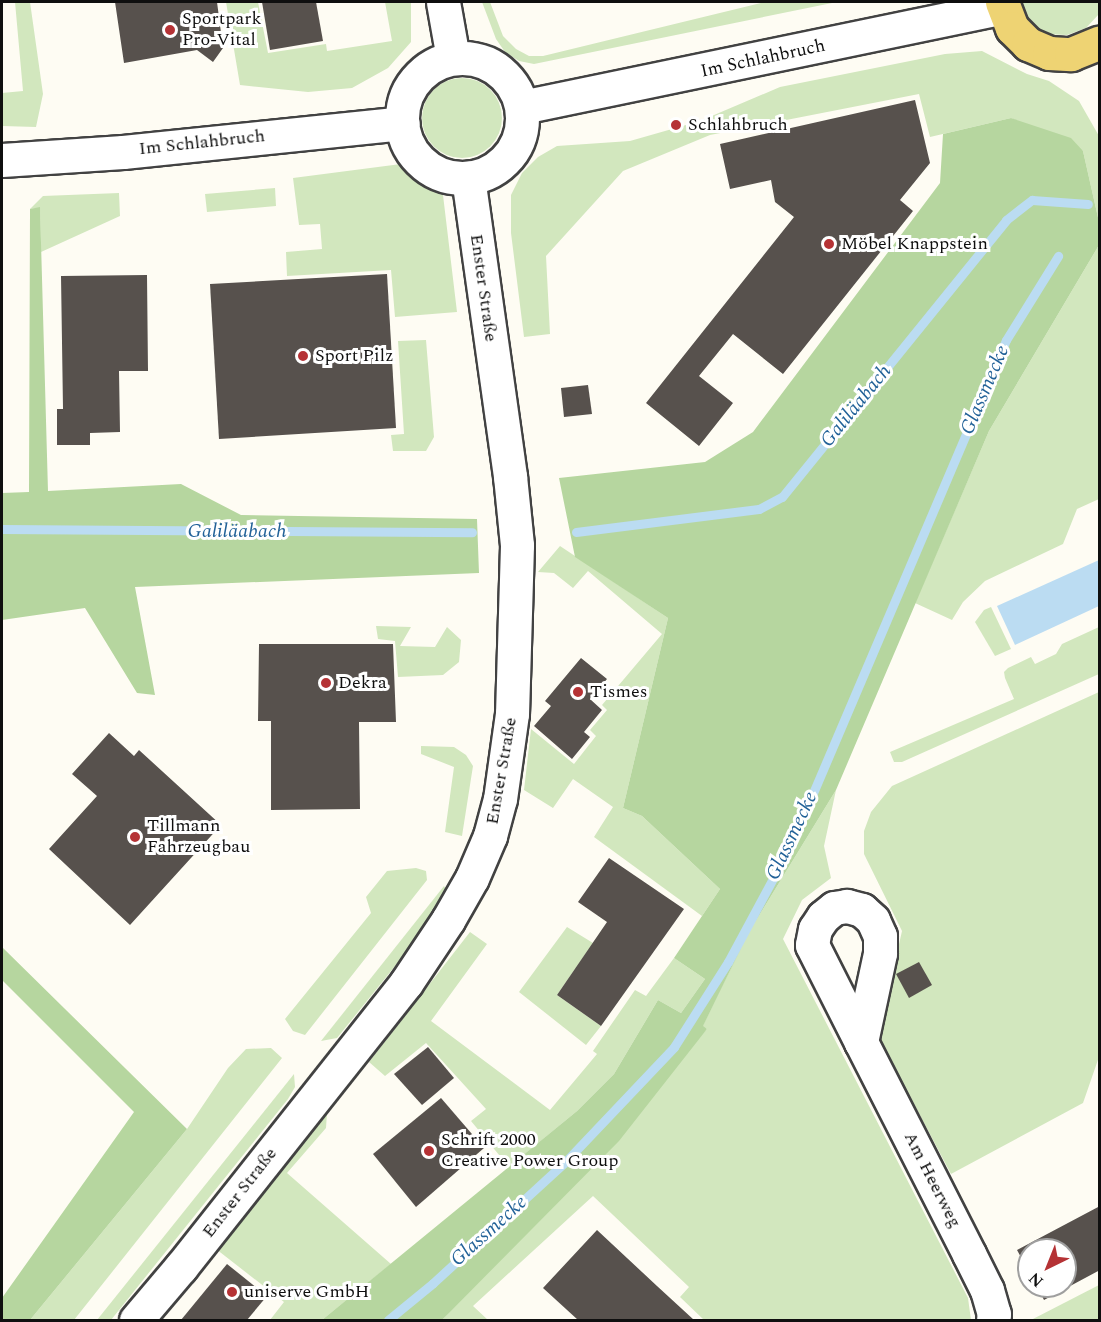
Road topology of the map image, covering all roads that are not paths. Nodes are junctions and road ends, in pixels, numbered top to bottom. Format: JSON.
{"nodes":[{"id":1,"x":442,"y":2,"type":"edge"},
{"id":2,"x":1002,"y":4,"type":"edge"},
{"id":3,"x":1097,"y":51,"type":"edge"},
{"id":4,"x":453,"y":58,"type":"junction"},
{"id":5,"x":522,"y":107,"type":"junction"},
{"id":6,"x":402,"y":123,"type":"junction"},
{"id":7,"x":2,"y":160,"type":"edge"},
{"id":8,"x":468,"y":178,"type":"junction"},
{"id":9,"x":861,"y":1042,"type":"dead end"},
{"id":10,"x":136,"y":1320,"type":"edge"},
{"id":11,"x":993,"y":1320,"type":"edge"}],
"edges":[{"from":1,"to":4,"type":"street"},
{"from":2,"to":3,"type":"main road"},
{"from":2,"to":5,"type":"street","name":"Im Schlahbruch"},
{"from":4,"to":5,"type":"street"},
{"from":4,"to":6,"type":"street"},
{"from":5,"to":8,"type":"street"},
{"from":6,"to":7,"type":"street","name":"Im Schlahbruch"},
{"from":6,"to":8,"type":"street"},
{"from":8,"to":10,"type":"street","name":"Enster Straße"},
{"from":9,"to":11,"type":"street","name":"Am Heerweg"}]}
